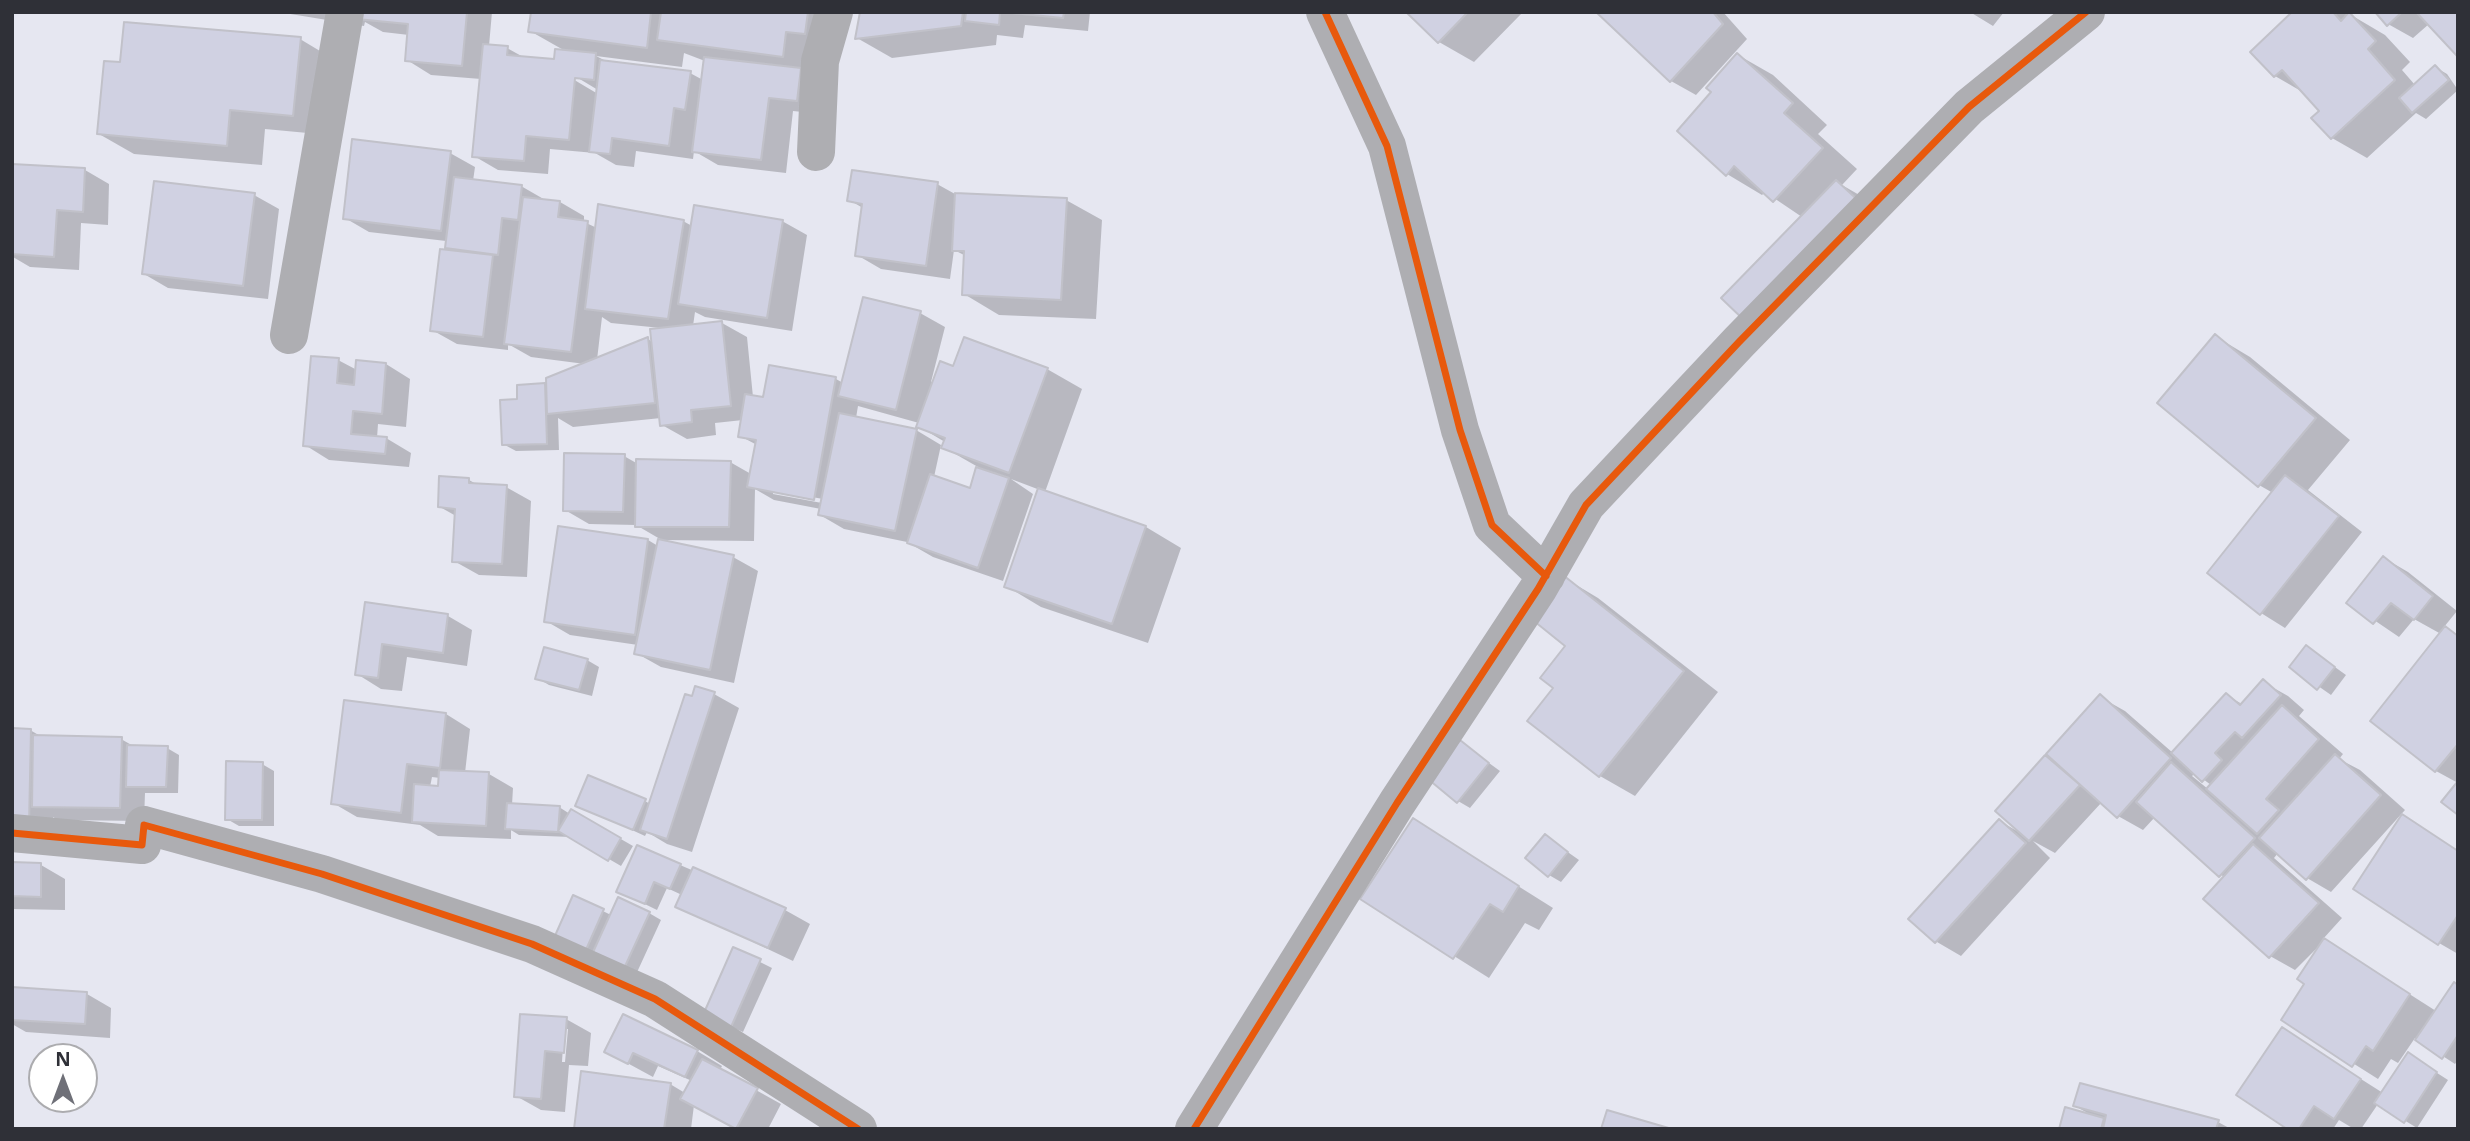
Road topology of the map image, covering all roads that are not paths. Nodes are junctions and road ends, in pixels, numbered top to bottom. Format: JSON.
{"nodes":[{"id":1,"x":345,"y":12,"type":"edge"},
{"id":2,"x":834,"y":12,"type":"edge"},
{"id":3,"x":1325,"y":12,"type":"edge"},
{"id":4,"x":2085,"y":12,"type":"edge"},
{"id":5,"x":816,"y":152,"type":"dead end"},
{"id":6,"x":289,"y":335,"type":"dead end"},
{"id":7,"x":1546,"y":576,"type":"junction"},
{"id":8,"x":12,"y":832,"type":"edge"},
{"id":9,"x":858,"y":1129,"type":"edge"},
{"id":10,"x":1194,"y":1129,"type":"edge"}],
"edges":[{"from":1,"to":6,"type":"street"},
{"from":2,"to":5,"type":"street"},
{"from":3,"to":7,"type":"street"},
{"from":4,"to":7,"type":"street"},
{"from":7,"to":10,"type":"street"},
{"from":8,"to":9,"type":"street"}]}
